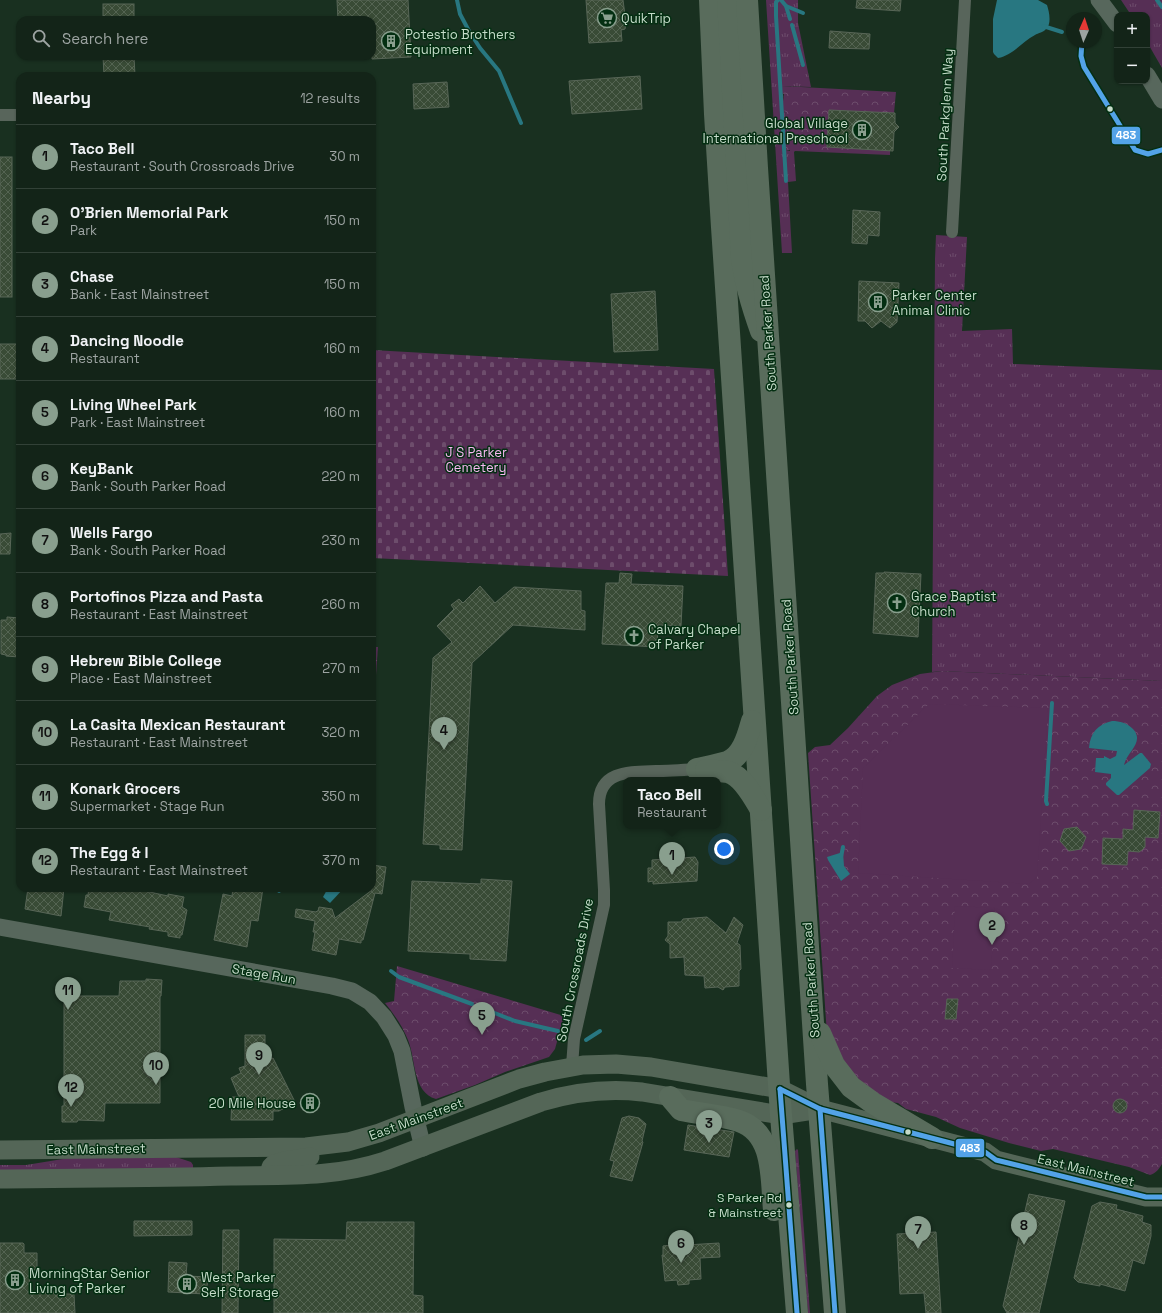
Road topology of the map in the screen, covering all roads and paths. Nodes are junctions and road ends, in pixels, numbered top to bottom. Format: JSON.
{"nodes":[{"id":1,"x":710,"y":0,"type":"edge"},
{"id":2,"x":728,"y":0,"type":"edge"},
{"id":3,"x":747,"y":0,"type":"edge"},
{"id":4,"x":965,"y":0,"type":"edge"},
{"id":5,"x":1099,"y":0,"type":"edge"},
{"id":6,"x":1114,"y":20,"type":"edge"},
{"id":7,"x":1150,"y":80,"type":"edge"},
{"id":8,"x":1162,"y":100,"type":"edge"},
{"id":9,"x":0,"y":115,"type":"edge"},
{"id":10,"x":16,"y":115,"type":"edge"},
{"id":11,"x":952,"y":232,"type":"dead end"},
{"id":12,"x":770,"y":356,"type":"junction"},
{"id":13,"x":755,"y":712,"type":"junction"},
{"id":14,"x":696,"y":769,"type":"junction"},
{"id":15,"x":761,"y":811,"type":"junction"},
{"id":16,"x":0,"y":927,"type":"edge"},
{"id":17,"x":813,"y":1014,"type":"junction"},
{"id":18,"x":572,"y":1066,"type":"junction"},
{"id":19,"x":780,"y":1088,"type":"junction"},
{"id":20,"x":670,"y":1097,"type":"junction"},
{"id":21,"x":820,"y":1110,"type":"junction"},
{"id":22,"x":781,"y":1115,"type":"junction"},
{"id":23,"x":416,"y":1120,"type":"junction"},
{"id":24,"x":480,"y":1125,"type":"junction"},
{"id":25,"x":932,"y":1138,"type":"junction"},
{"id":26,"x":348,"y":1142,"type":"junction"},
{"id":27,"x":423,"y":1148,"type":"junction"},
{"id":28,"x":0,"y":1150,"type":"edge"},
{"id":29,"x":985,"y":1152,"type":"junction"},
{"id":30,"x":269,"y":1176,"type":"junction"},
{"id":31,"x":0,"y":1179,"type":"edge"},
{"id":32,"x":1162,"y":1192,"type":"edge"},
{"id":33,"x":1162,"y":1197,"type":"edge"},
{"id":34,"x":793,"y":1264,"type":"junction"},
{"id":35,"x":795,"y":1311,"type":"edge"},
{"id":36,"x":835,"y":1313,"type":"edge"}],
"edges":[{"from":1,"to":13,"type":"highway"},
{"from":2,"to":12,"type":"highway"},
{"from":3,"to":12,"type":"highway","name":"South Parker Road"},
{"from":4,"to":11,"type":"street","name":"South Parkglenn Way"},
{"from":5,"to":6,"type":"street"},
{"from":7,"to":8,"type":"street"},
{"from":9,"to":10,"type":"street"},
{"from":12,"to":17,"type":"highway","name":"South Parker Road"},
{"from":13,"to":14,"type":"highway"},
{"from":13,"to":15,"type":"highway"},
{"from":14,"to":15,"type":"highway"},
{"from":14,"to":18,"type":"street","name":"South Crossroads Drive"},
{"from":15,"to":19,"type":"highway"},
{"from":16,"to":23,"type":"street","name":"Stage Run"},
{"from":17,"to":21,"type":"highway","name":"South Parker Road"},
{"from":17,"to":25,"type":"highway"},
{"from":18,"to":19,"type":"main road","name":"East Mainstreet"},
{"from":18,"to":23,"type":"main road","name":"East Mainstreet"},
{"from":18,"to":24,"type":"main road"},
{"from":19,"to":21,"type":"main road","name":"East Mainstreet"},
{"from":19,"to":22,"type":"highway"},
{"from":20,"to":22,"type":"main road","name":"East Mainstreet"},
{"from":20,"to":24,"type":"main road","name":"East Mainstreet"},
{"from":20,"to":34,"type":"highway"},
{"from":21,"to":22,"type":"main road","name":"East Mainstreet"},
{"from":21,"to":25,"type":"main road","name":"East Mainstreet"},
{"from":21,"to":36,"type":"highway","name":"South Parker Road"},
{"from":22,"to":34,"type":"highway"},
{"from":23,"to":26,"type":"main road","name":"East Mainstreet"},
{"from":23,"to":27,"type":"street","name":"Stage Run"},
{"from":24,"to":27,"type":"main road","name":"East Mainstreet"},
{"from":25,"to":29,"type":"main road","name":"East Mainstreet"},
{"from":26,"to":28,"type":"main road","name":"East Mainstreet"},
{"from":26,"to":30,"type":"main road"},
{"from":27,"to":30,"type":"main road","name":"East Mainstreet"},
{"from":29,"to":32,"type":"main road","name":"East Mainstreet"},
{"from":29,"to":33,"type":"main road","name":"East Mainstreet"},
{"from":30,"to":31,"type":"main road","name":"East Mainstreet"},
{"from":34,"to":35,"type":"highway"}]}
